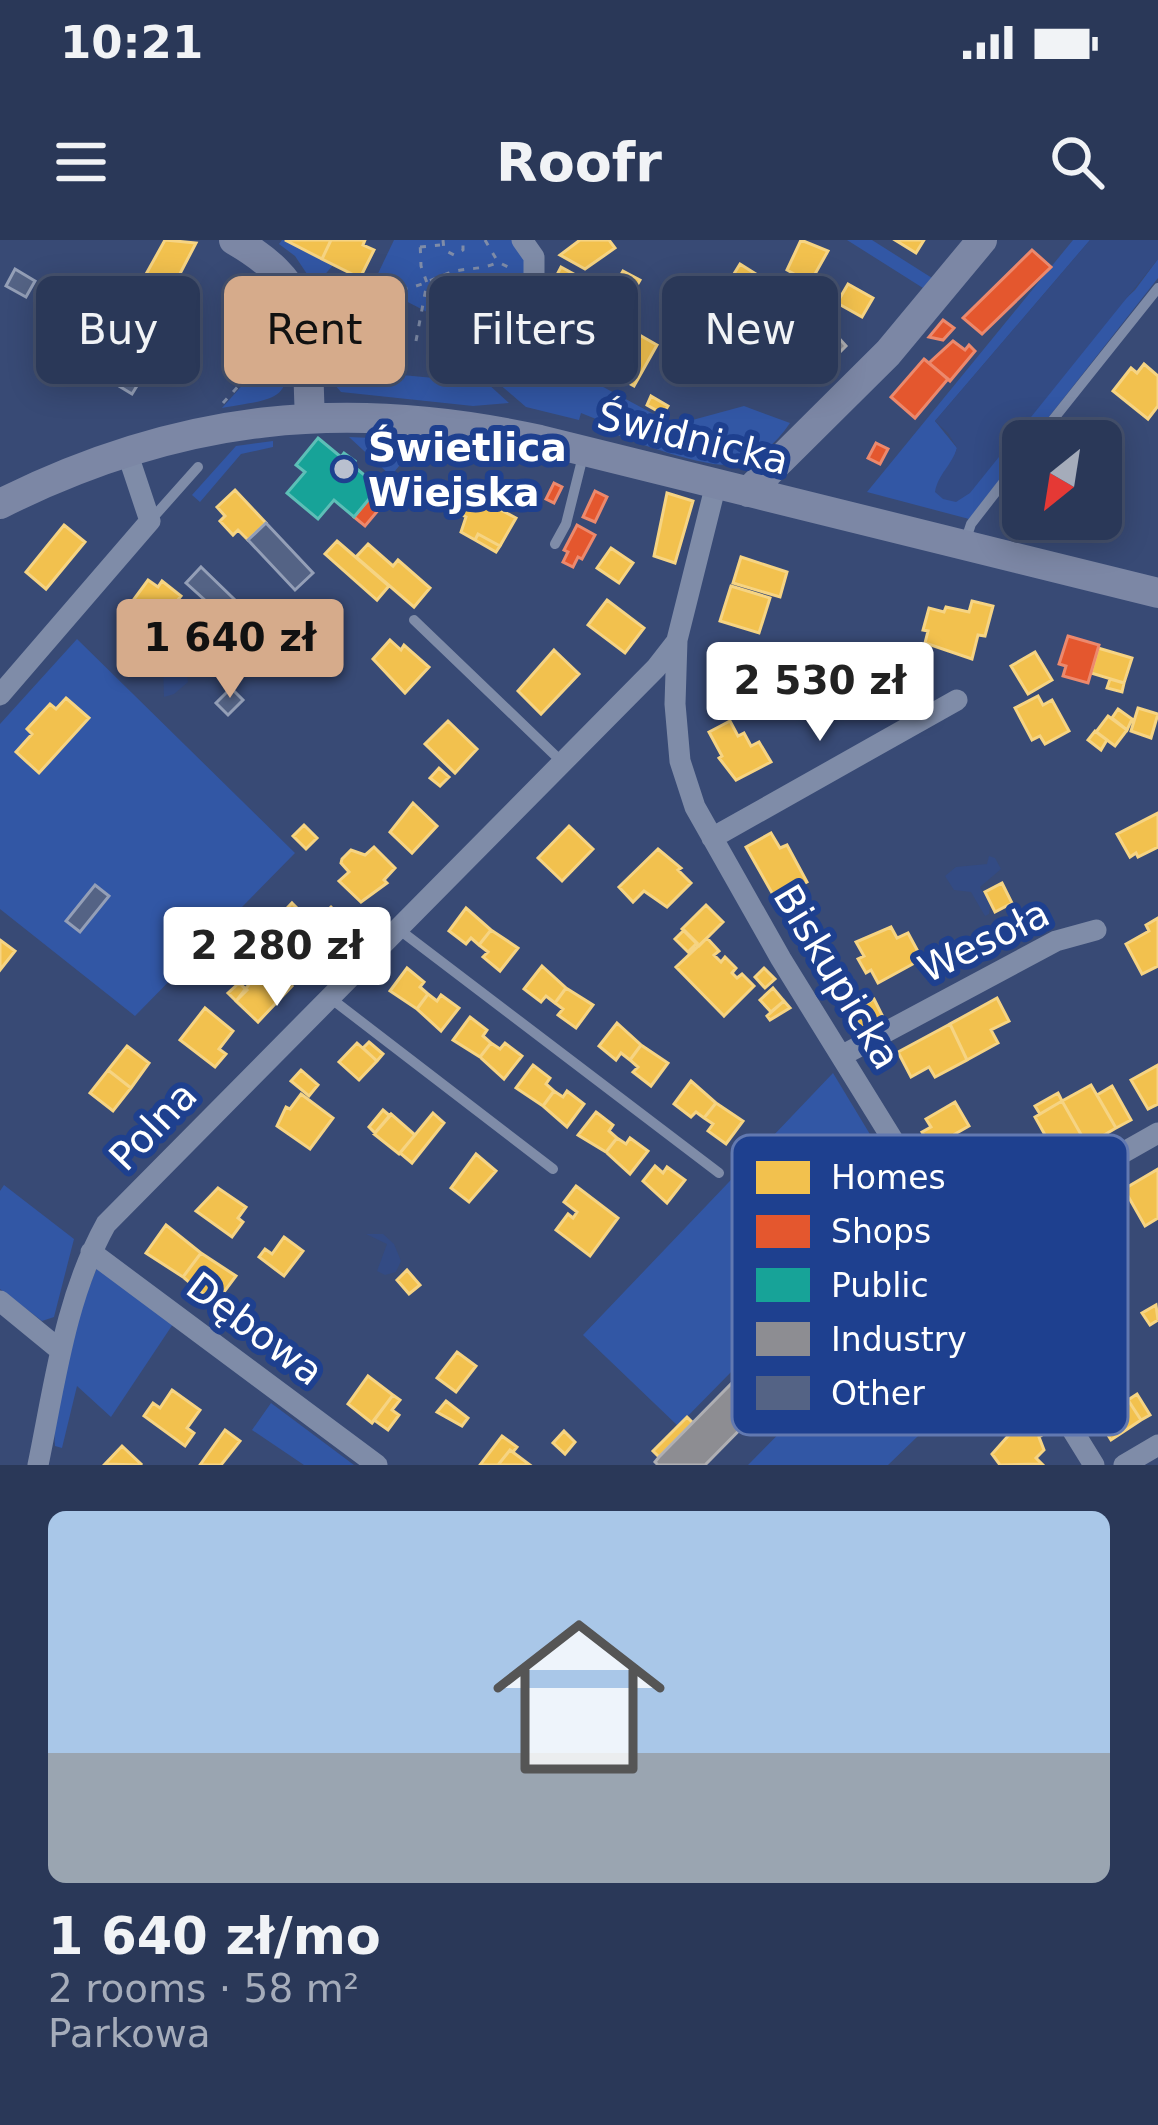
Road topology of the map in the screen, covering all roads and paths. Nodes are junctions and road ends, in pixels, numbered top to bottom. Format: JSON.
{"nodes":[{"id":1,"x":420,"y":240,"type":"edge"},
{"id":2,"x":463,"y":240,"type":"edge"},
{"id":3,"x":485,"y":240,"type":"edge"},
{"id":4,"x":522,"y":240,"type":"edge"},
{"id":5,"x":982,"y":240,"type":"edge"},
{"id":6,"x":238,"y":241,"type":"edge"},
{"id":7,"x":442,"y":243,"type":"edge"},
{"id":8,"x":420,"y":247,"type":"junction"},
{"id":9,"x":454,"y":255,"type":"junction"},
{"id":10,"x":498,"y":262,"type":"junction"},
{"id":11,"x":452,"y":271,"type":"junction"},
{"id":12,"x":473,"y":272,"type":"junction"},
{"id":13,"x":473,"y":276,"type":"edge"},
{"id":14,"x":529,"y":276,"type":"edge"},
{"id":15,"x":531,"y":276,"type":"edge"},
{"id":16,"x":427,"y":286,"type":"junction"},
{"id":17,"x":1158,"y":288,"type":"edge"},
{"id":18,"x":405,"y":290,"type":"edge"},
{"id":19,"x":416,"y":341,"type":"dead end"},
{"id":20,"x":240,"y":384,"type":"edge"},
{"id":21,"x":215,"y":412,"type":"dead end"},
{"id":22,"x":310,"y":417,"type":"junction"},
{"id":23,"x":1053,"y":420,"type":"edge"},
{"id":24,"x":127,"y":452,"type":"junction"},
{"id":25,"x":584,"y":452,"type":"junction"},
{"id":26,"x":198,"y":467,"type":"dead end"},
{"id":27,"x":716,"y":484,"type":"junction"},
{"id":28,"x":1002,"y":484,"type":"edge"},
{"id":29,"x":748,"y":492,"type":"junction"},
{"id":30,"x":0,"y":504,"type":"edge"},
{"id":31,"x":150,"y":520,"type":"junction"},
{"id":32,"x":555,"y":544,"type":"dead end"},
{"id":33,"x":964,"y":545,"type":"junction"},
{"id":34,"x":1158,"y":592,"type":"edge"},
{"id":35,"x":414,"y":620,"type":"dead end"},
{"id":36,"x":677,"y":640,"type":"junction"},
{"id":37,"x":0,"y":695,"type":"edge"},
{"id":38,"x":957,"y":700,"type":"dead end"},
{"id":39,"x":561,"y":761,"type":"junction"},
{"id":40,"x":712,"y":838,"type":"junction"},
{"id":41,"x":397,"y":928,"type":"junction"},
{"id":42,"x":1096,"y":930,"type":"dead end"},
{"id":43,"x":329,"y":997,"type":"junction"},
{"id":44,"x":843,"y":1055,"type":"junction"},
{"id":45,"x":1158,"y":1133,"type":"edge"},
{"id":46,"x":892,"y":1135,"type":"edge"},
{"id":47,"x":1128,"y":1150,"type":"edge"},
{"id":48,"x":553,"y":1168,"type":"dead end"},
{"id":49,"x":719,"y":1173,"type":"dead end"},
{"id":50,"x":91,"y":1252,"type":"junction"},
{"id":51,"x":0,"y":1301,"type":"edge"},
{"id":52,"x":60,"y":1350,"type":"junction"},
{"id":53,"x":1076,"y":1435,"type":"edge"},
{"id":54,"x":1158,"y":1445,"type":"edge"},
{"id":55,"x":38,"y":1465,"type":"edge"},
{"id":56,"x":377,"y":1465,"type":"edge"},
{"id":57,"x":1094,"y":1465,"type":"edge"},
{"id":58,"x":1124,"y":1465,"type":"edge"}],
"edges":[{"from":1,"to":8,"type":"path"},
{"from":2,"to":9,"type":"path"},
{"from":3,"to":10,"type":"path"},
{"from":4,"to":15,"type":"street"},
{"from":5,"to":29,"type":"street"},
{"from":6,"to":22,"type":"street"},
{"from":7,"to":8,"type":"path"},
{"from":7,"to":9,"type":"path"},
{"from":8,"to":16,"type":"path"},
{"from":9,"to":11,"type":"path"},
{"from":10,"to":12,"type":"path"},
{"from":10,"to":14,"type":"path"},
{"from":11,"to":12,"type":"path"},
{"from":11,"to":16,"type":"path"},
{"from":12,"to":13,"type":"path"},
{"from":16,"to":18,"type":"path"},
{"from":16,"to":19,"type":"path"},
{"from":17,"to":23,"type":"lane"},
{"from":20,"to":21,"type":"path"},
{"from":22,"to":24,"type":"street","name":"Świdnicka"},
{"from":22,"to":25,"type":"street","name":"Świdnicka"},
{"from":24,"to":30,"type":"street","name":"Świdnicka"},
{"from":24,"to":31,"type":"street"},
{"from":25,"to":27,"type":"street","name":"Świdnicka"},
{"from":25,"to":32,"type":"lane"},
{"from":26,"to":31,"type":"lane"},
{"from":27,"to":29,"type":"street","name":"Świdnicka"},
{"from":27,"to":36,"type":"street","name":"Biskupicka"},
{"from":28,"to":33,"type":"lane"},
{"from":29,"to":33,"type":"street","name":"Świdnicka"},
{"from":31,"to":37,"type":"street"},
{"from":33,"to":34,"type":"street","name":"Świdnicka"},
{"from":35,"to":39,"type":"lane"},
{"from":36,"to":39,"type":"street","name":"Polna"},
{"from":36,"to":40,"type":"street","name":"Biskupicka"},
{"from":38,"to":40,"type":"street"},
{"from":39,"to":41,"type":"street","name":"Polna"},
{"from":40,"to":44,"type":"street","name":"Biskupicka"},
{"from":41,"to":43,"type":"street","name":"Polna"},
{"from":41,"to":49,"type":"lane"},
{"from":42,"to":44,"type":"street","name":"Wesoła"},
{"from":43,"to":48,"type":"lane"},
{"from":43,"to":50,"type":"street","name":"Polna"},
{"from":44,"to":46,"type":"street","name":"Biskupicka"},
{"from":45,"to":47,"type":"street"},
{"from":50,"to":52,"type":"street","name":"Polna"},
{"from":50,"to":56,"type":"street","name":"Dębowa"},
{"from":51,"to":52,"type":"street"},
{"from":52,"to":55,"type":"street","name":"Polna"},
{"from":53,"to":57,"type":"street","name":"Biskupicka"},
{"from":54,"to":58,"type":"street"}]}
